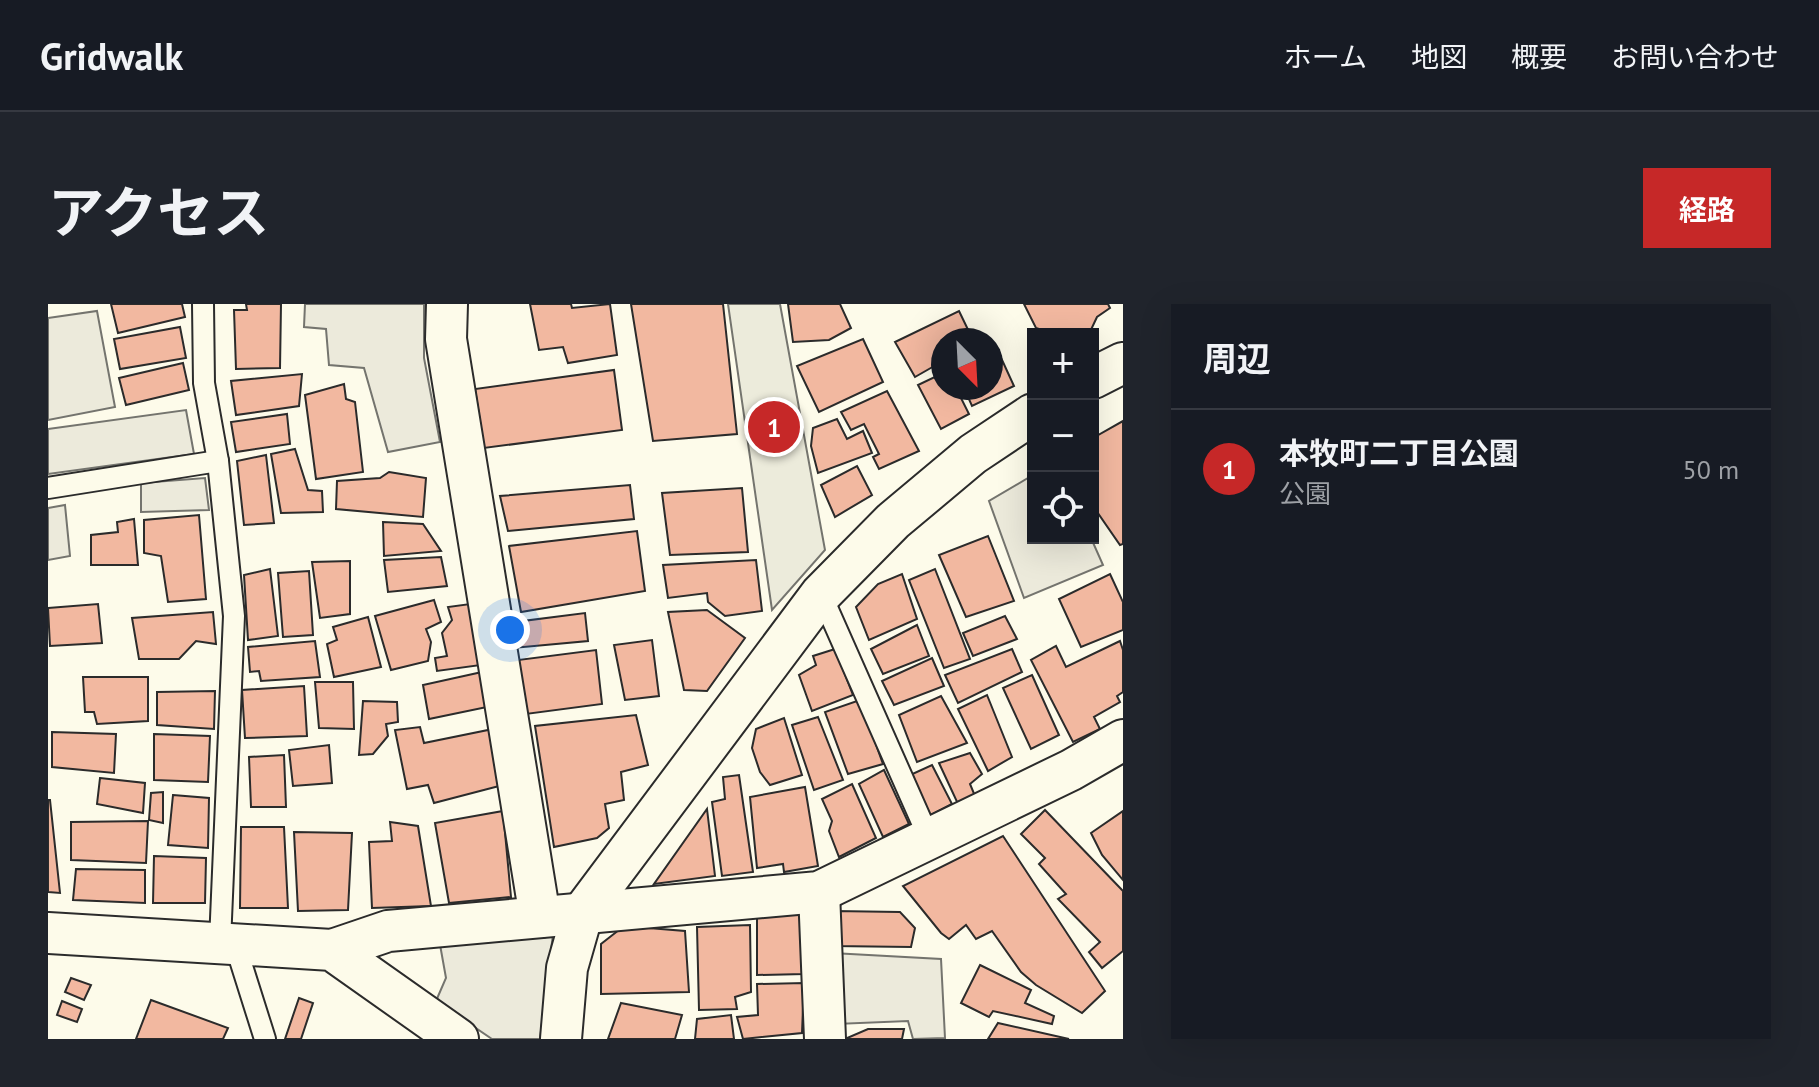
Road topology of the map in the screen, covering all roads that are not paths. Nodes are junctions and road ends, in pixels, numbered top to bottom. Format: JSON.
{"nodes":[{"id":1,"x":203,"y":304,"type":"edge"},
{"id":2,"x":447,"y":304,"type":"edge"},
{"id":3,"x":1123,"y":363,"type":"edge"},
{"id":4,"x":1099,"y":375,"type":"edge"},
{"id":5,"x":1027,"y":418,"type":"edge"},
{"id":6,"x":218,"y":461,"type":"junction"},
{"id":7,"x":48,"y":488,"type":"edge"},
{"id":8,"x":821,"y":594,"type":"junction"},
{"id":9,"x":1123,"y":740,"type":"edge"},
{"id":10,"x":929,"y":838,"type":"junction"},
{"id":11,"x":819,"y":892,"type":"junction"},
{"id":12,"x":583,"y":912,"type":"junction"},
{"id":13,"x":540,"y":917,"type":"junction"},
{"id":14,"x":48,"y":933,"type":"edge"},
{"id":15,"x":227,"y":943,"type":"junction"},
{"id":16,"x":332,"y":950,"type":"junction"},
{"id":17,"x":265,"y":1039,"type":"edge"},
{"id":18,"x":458,"y":1039,"type":"edge"},
{"id":19,"x":561,"y":1039,"type":"edge"},
{"id":20,"x":825,"y":1039,"type":"edge"}],
"edges":[{"from":1,"to":6,"type":"lane"},
{"from":2,"to":13,"type":"street"},
{"from":3,"to":4,"type":"street"},
{"from":5,"to":8,"type":"street"},
{"from":6,"to":7,"type":"lane"},
{"from":6,"to":15,"type":"lane"},
{"from":8,"to":10,"type":"lane"},
{"from":8,"to":12,"type":"street"},
{"from":9,"to":10,"type":"street"},
{"from":10,"to":11,"type":"street"},
{"from":11,"to":12,"type":"street"},
{"from":11,"to":20,"type":"street"},
{"from":12,"to":13,"type":"street"},
{"from":12,"to":19,"type":"street"},
{"from":13,"to":16,"type":"street"},
{"from":14,"to":15,"type":"street"},
{"from":15,"to":16,"type":"street"},
{"from":15,"to":17,"type":"lane"},
{"from":16,"to":18,"type":"street"}]}
